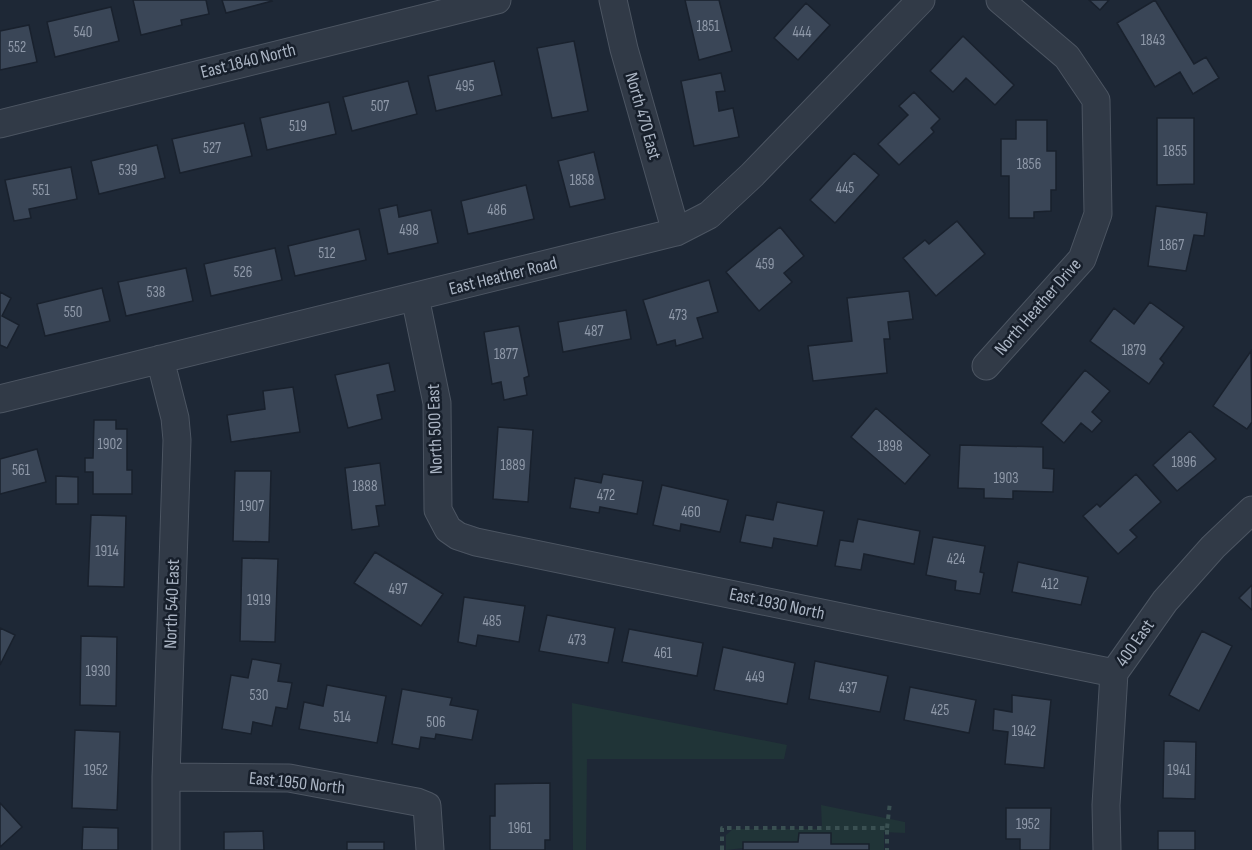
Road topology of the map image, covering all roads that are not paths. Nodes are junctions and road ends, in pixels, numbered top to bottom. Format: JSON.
{"nodes":[{"id":1,"x":497,"y":0,"type":"edge"},
{"id":2,"x":613,"y":0,"type":"edge"},
{"id":3,"x":921,"y":0,"type":"edge"},
{"id":4,"x":1000,"y":0,"type":"edge"},
{"id":5,"x":0,"y":124,"type":"edge"},
{"id":6,"x":676,"y":232,"type":"junction"},
{"id":7,"x":415,"y":297,"type":"junction"},
{"id":8,"x":160,"y":359,"type":"junction"},
{"id":9,"x":986,"y":366,"type":"dead end"},
{"id":10,"x":0,"y":399,"type":"edge"},
{"id":11,"x":1252,"y":510,"type":"edge"},
{"id":12,"x":445,"y":524,"type":"joint"},
{"id":13,"x":1114,"y":673,"type":"junction"},
{"id":14,"x":166,"y":777,"type":"junction"},
{"id":15,"x":166,"y":850,"type":"edge"},
{"id":16,"x":430,"y":850,"type":"edge"},
{"id":17,"x":1107,"y":850,"type":"edge"}],
"edges":[{"from":1,"to":5,"type":"street","name":"East 1840 North"},
{"from":2,"to":6,"type":"street","name":"North 470 East"},
{"from":3,"to":6,"type":"street","name":"East Heather Road"},
{"from":4,"to":9,"type":"street","name":"North Heather Drive"},
{"from":6,"to":7,"type":"street","name":"East Heather Road"},
{"from":7,"to":8,"type":"street","name":"East Heather Road"},
{"from":7,"to":12,"type":"street","name":"North 500 East"},
{"from":8,"to":10,"type":"street","name":"East Heather Road"},
{"from":8,"to":14,"type":"street","name":"North 540 East"},
{"from":11,"to":13,"type":"street","name":"400 East"},
{"from":12,"to":13,"type":"street","name":"East 1930 North"},
{"from":13,"to":17,"type":"street","name":"400 East"},
{"from":14,"to":15,"type":"street","name":"North 540 East"},
{"from":14,"to":16,"type":"street","name":"East 1950 North"}]}
